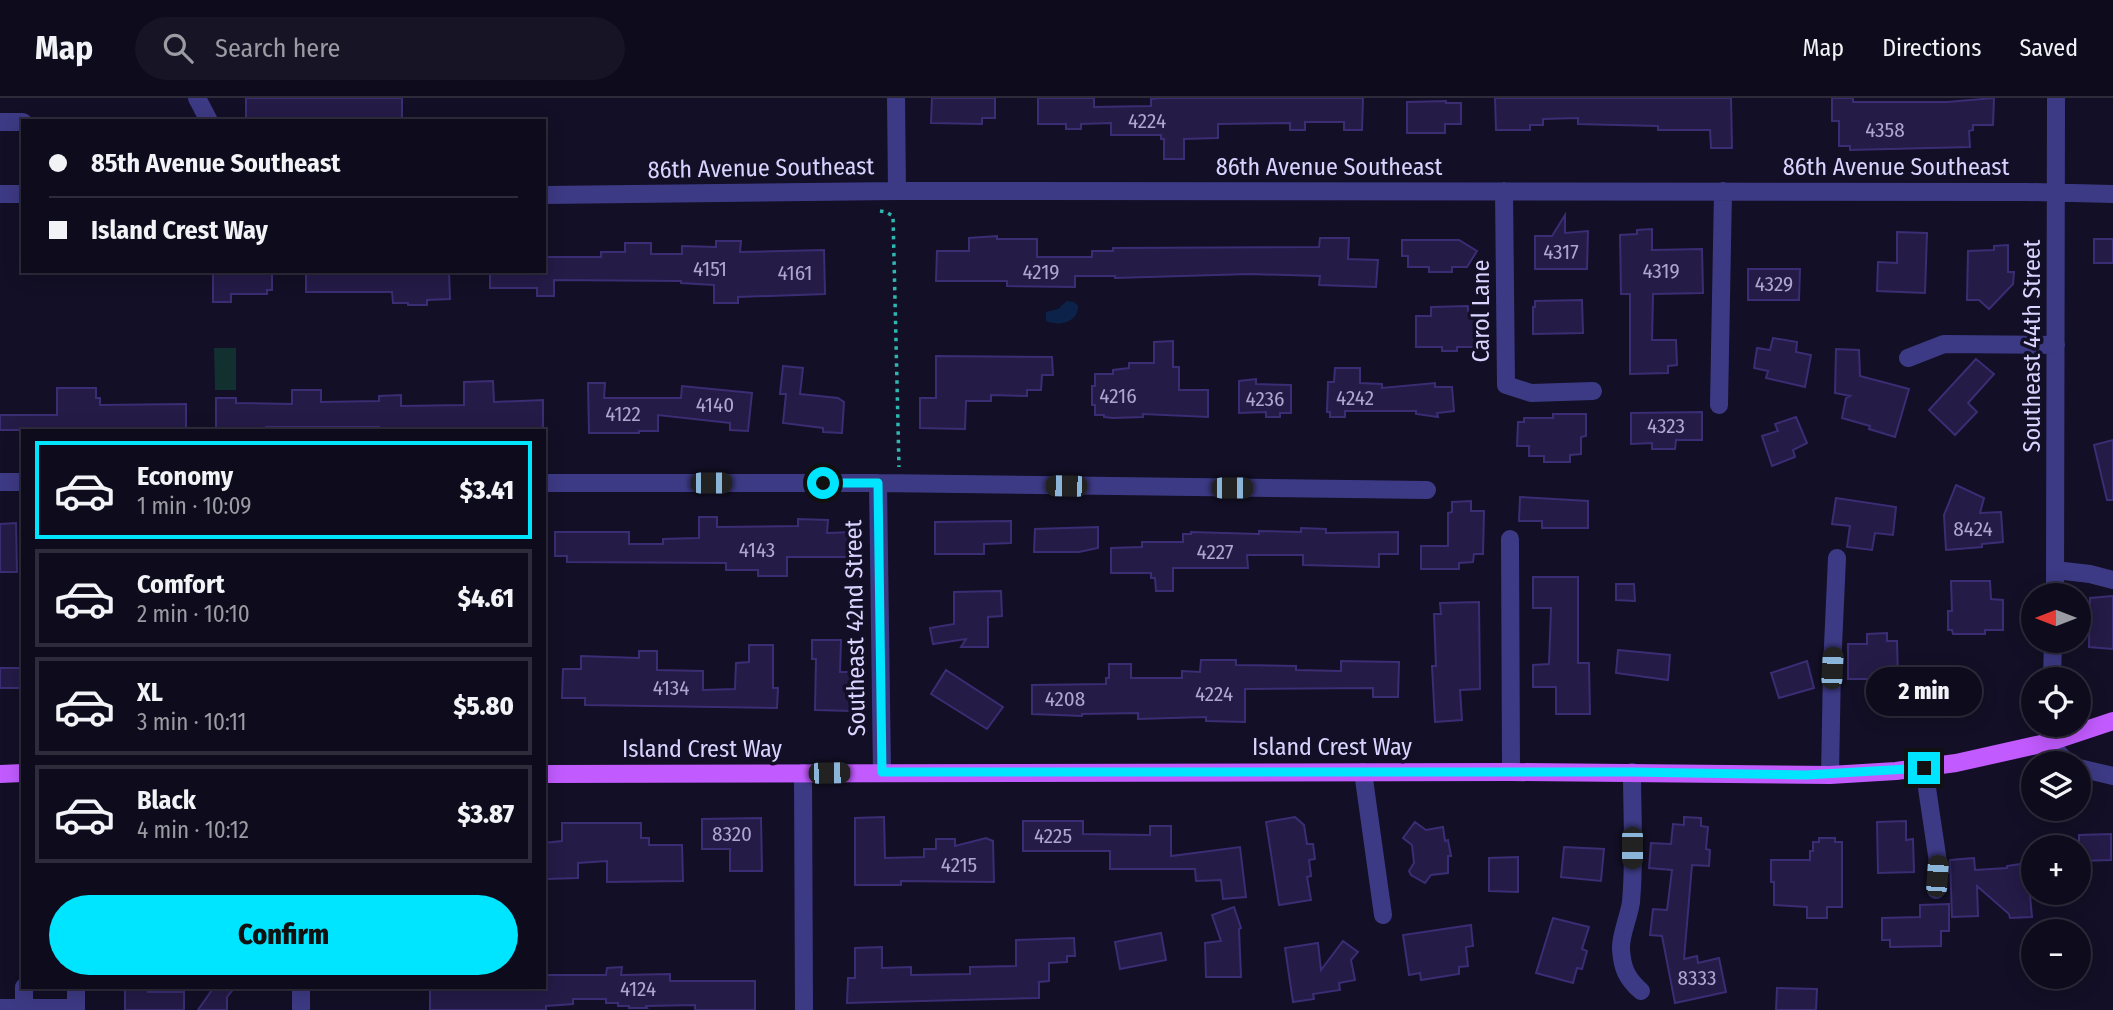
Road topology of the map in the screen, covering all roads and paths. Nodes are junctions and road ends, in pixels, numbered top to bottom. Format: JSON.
{"nodes":[{"id":1,"x":197,"y":98,"type":"edge"},
{"id":2,"x":895,"y":98,"type":"edge"},
{"id":3,"x":2056,"y":98,"type":"edge"},
{"id":4,"x":208,"y":119,"type":"edge"},
{"id":5,"x":0,"y":122,"type":"edge"},
{"id":6,"x":21,"y":122,"type":"edge"},
{"id":7,"x":897,"y":191,"type":"junction"},
{"id":8,"x":1504,"y":191,"type":"junction"},
{"id":9,"x":1723,"y":191,"type":"junction"},
{"id":10,"x":2057,"y":192,"type":"junction"},
{"id":11,"x":0,"y":194,"type":"edge"},
{"id":12,"x":21,"y":194,"type":"edge"},
{"id":13,"x":2113,"y":194,"type":"edge"},
{"id":14,"x":546,"y":195,"type":"edge"},
{"id":15,"x":875,"y":211,"type":"dead end"},
{"id":16,"x":2056,"y":345,"type":"junction"},
{"id":17,"x":1908,"y":358,"type":"dead end"},
{"id":18,"x":1593,"y":391,"type":"dead end"},
{"id":19,"x":1719,"y":405,"type":"dead end"},
{"id":20,"x":0,"y":481,"type":"edge"},
{"id":21,"x":21,"y":482,"type":"edge"},
{"id":22,"x":546,"y":483,"type":"edge"},
{"id":23,"x":878,"y":483,"type":"junction"},
{"id":24,"x":899,"y":484,"type":"junction"},
{"id":25,"x":1427,"y":490,"type":"dead end"},
{"id":26,"x":1510,"y":539,"type":"dead end"},
{"id":27,"x":1837,"y":558,"type":"dead end"},
{"id":28,"x":2055,"y":570,"type":"junction"},
{"id":29,"x":2113,"y":580,"type":"edge"},
{"id":30,"x":2054,"y":583,"type":"edge"},
{"id":31,"x":2113,"y":721,"type":"edge"},
{"id":32,"x":2091,"y":725,"type":"edge"},
{"id":33,"x":2036,"y":737,"type":"edge"},
{"id":34,"x":1924,"y":768,"type":"junction"},
{"id":35,"x":2091,"y":771,"type":"edge"},
{"id":36,"x":882,"y":772,"type":"junction"},
{"id":37,"x":1363,"y":772,"type":"junction"},
{"id":38,"x":1511,"y":772,"type":"junction"},
{"id":39,"x":1632,"y":772,"type":"junction"},
{"id":40,"x":0,"y":774,"type":"edge"},
{"id":41,"x":21,"y":774,"type":"edge"},
{"id":42,"x":546,"y":774,"type":"edge"},
{"id":43,"x":803,"y":774,"type":"junction"},
{"id":44,"x":1830,"y":775,"type":"junction"},
{"id":45,"x":2113,"y":776,"type":"edge"},
{"id":46,"x":1936,"y":890,"type":"dead end"},
{"id":47,"x":1383,"y":915,"type":"dead end"},
{"id":48,"x":24,"y":989,"type":"edge"},
{"id":49,"x":76,"y":989,"type":"edge"},
{"id":50,"x":301,"y":989,"type":"edge"},
{"id":51,"x":1641,"y":991,"type":"dead end"},
{"id":52,"x":0,"y":1008,"type":"edge"},
{"id":53,"x":24,"y":1008,"type":"junction"},
{"id":54,"x":301,"y":1010,"type":"edge"},
{"id":55,"x":804,"y":1010,"type":"edge"}],
"edges":[{"from":1,"to":4,"type":"street"},
{"from":2,"to":7,"type":"street"},
{"from":3,"to":10,"type":"street","name":"Southeast 44th Street"},
{"from":5,"to":6,"type":"street"},
{"from":7,"to":8,"type":"street","name":"86th Avenue Southeast"},
{"from":7,"to":14,"type":"street","name":"86th Avenue Southeast"},
{"from":8,"to":9,"type":"street","name":"86th Avenue Southeast"},
{"from":8,"to":18,"type":"street","name":"Carol Lane"},
{"from":9,"to":10,"type":"street","name":"86th Avenue Southeast"},
{"from":9,"to":19,"type":"street"},
{"from":10,"to":13,"type":"street","name":"86th Avenue Southeast"},
{"from":10,"to":16,"type":"street","name":"Southeast 44th Street"},
{"from":11,"to":12,"type":"street"},
{"from":15,"to":24,"type":"path"},
{"from":16,"to":17,"type":"street"},
{"from":16,"to":28,"type":"street","name":"Southeast 44th Street"},
{"from":20,"to":21,"type":"street"},
{"from":22,"to":23,"type":"street"},
{"from":23,"to":24,"type":"street"},
{"from":23,"to":36,"type":"street","name":"Southeast 42nd Street"},
{"from":24,"to":25,"type":"street"},
{"from":26,"to":38,"type":"street"},
{"from":27,"to":44,"type":"street"},
{"from":28,"to":29,"type":"street"},
{"from":28,"to":30,"type":"street","name":"Southeast 44th Street"},
{"from":31,"to":32,"type":"main road","name":"Island Crest Way"},
{"from":33,"to":34,"type":"main road","name":"Island Crest Way"},
{"from":34,"to":44,"type":"main road","name":"Island Crest Way"},
{"from":34,"to":46,"type":"street"},
{"from":35,"to":45,"type":"street"},
{"from":36,"to":37,"type":"main road","name":"Island Crest Way"},
{"from":36,"to":43,"type":"main road","name":"Island Crest Way"},
{"from":37,"to":38,"type":"main road","name":"Island Crest Way"},
{"from":37,"to":47,"type":"street"},
{"from":38,"to":39,"type":"main road","name":"Island Crest Way"},
{"from":39,"to":44,"type":"main road","name":"Island Crest Way"},
{"from":39,"to":51,"type":"street"},
{"from":40,"to":41,"type":"main road"},
{"from":42,"to":43,"type":"main road","name":"Island Crest Way"},
{"from":43,"to":55,"type":"street"},
{"from":48,"to":53,"type":"street"},
{"from":49,"to":53,"type":"street"},
{"from":50,"to":54,"type":"street"},
{"from":52,"to":53,"type":"street"}]}
